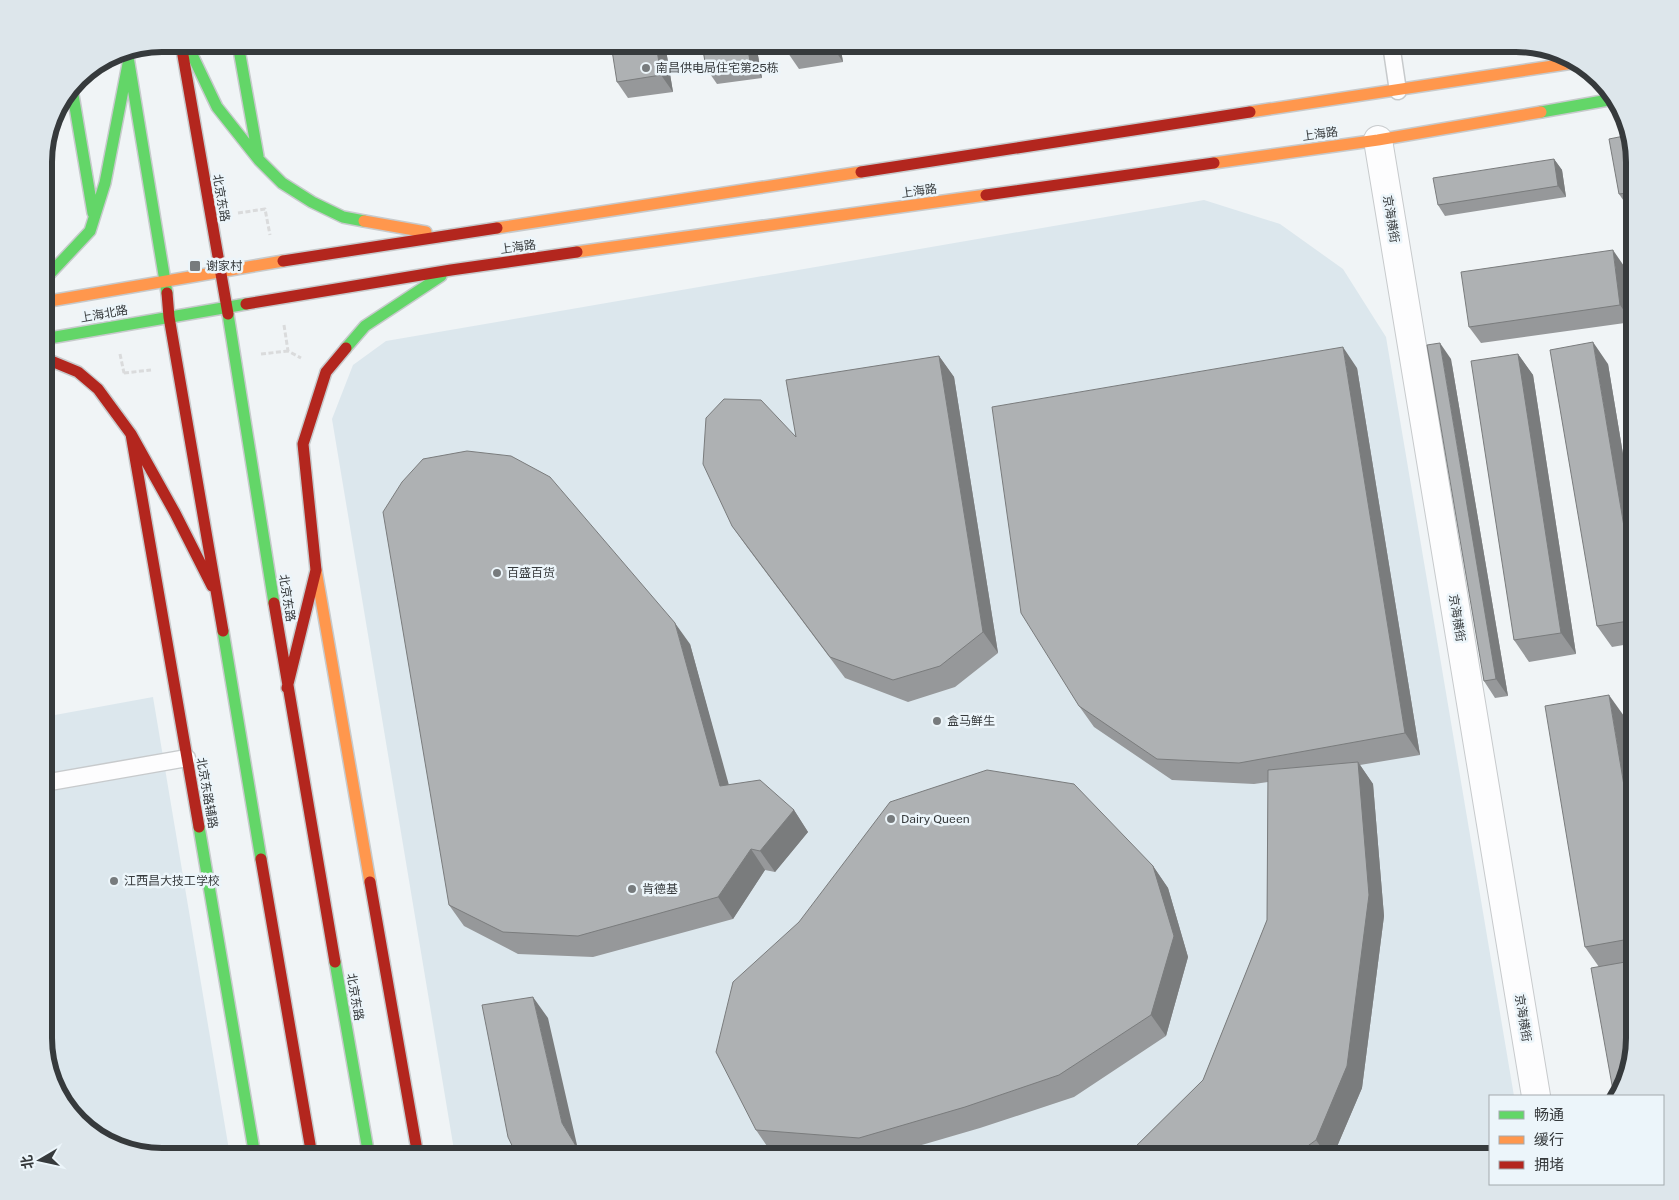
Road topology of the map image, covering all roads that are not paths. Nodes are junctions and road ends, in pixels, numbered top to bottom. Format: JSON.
{"nodes":[{"id":1,"x":183,"y":53,"type":"edge"},
{"id":2,"x":191,"y":53,"type":"edge"},
{"id":3,"x":240,"y":53,"type":"edge"},
{"id":4,"x":1392,"y":53,"type":"edge"},
{"id":5,"x":128,"y":58,"type":"edge"},
{"id":6,"x":128,"y":58,"type":"edge"},
{"id":7,"x":1565,"y":64,"type":"edge"},
{"id":8,"x":1398,"y":91,"type":"junction"},
{"id":9,"x":74,"y":98,"type":"edge"},
{"id":10,"x":1607,"y":99,"type":"edge"},
{"id":11,"x":1378,"y":140,"type":"junction"},
{"id":12,"x":259,"y":160,"type":"junction"},
{"id":13,"x":94,"y":218,"type":"junction"},
{"id":14,"x":445,"y":236,"type":"junction"},
{"id":15,"x":451,"y":270,"type":"junction"},
{"id":16,"x":53,"y":272,"type":"edge"},
{"id":17,"x":220,"y":272,"type":"junction"},
{"id":18,"x":166,"y":281,"type":"junction"},
{"id":19,"x":53,"y":300,"type":"edge"},
{"id":20,"x":226,"y":306,"type":"junction"},
{"id":21,"x":169,"y":317,"type":"junction"},
{"id":22,"x":53,"y":337,"type":"edge"},
{"id":23,"x":53,"y":362,"type":"edge"},
{"id":24,"x":131,"y":434,"type":"junction"},
{"id":25,"x":316,"y":570,"type":"junction"},
{"id":26,"x":216,"y":595,"type":"junction"},
{"id":27,"x":287,"y":688,"type":"junction"},
{"id":28,"x":187,"y":758,"type":"junction"},
{"id":29,"x":53,"y":781,"type":"edge"},
{"id":30,"x":1536,"y":1095,"type":"edge"},
{"id":31,"x":254,"y":1148,"type":"edge"},
{"id":32,"x":311,"y":1148,"type":"edge"},
{"id":33,"x":368,"y":1148,"type":"edge"},
{"id":34,"x":417,"y":1148,"type":"edge"}],
"edges":[{"from":1,"to":17,"type":"main road","name":"北京东路"},
{"from":2,"to":12,"type":"main road"},
{"from":3,"to":12,"type":"main road"},
{"from":4,"to":8,"type":"lane"},
{"from":5,"to":13,"type":"main road"},
{"from":6,"to":18,"type":"main road"},
{"from":7,"to":8,"type":"main road","name":"上海路"},
{"from":8,"to":14,"type":"main road","name":"上海路"},
{"from":9,"to":13,"type":"main road"},
{"from":10,"to":11,"type":"main road","name":"上海路"},
{"from":11,"to":15,"type":"main road","name":"上海路"},
{"from":11,"to":30,"type":"street","name":"京海横街"},
{"from":12,"to":14,"type":"main road"},
{"from":13,"to":16,"type":"main road"},
{"from":14,"to":17,"type":"main road","name":"上海路"},
{"from":15,"to":20,"type":"main road","name":"上海路"},
{"from":15,"to":25,"type":"main road"},
{"from":17,"to":18,"type":"main road","name":"上海北路"},
{"from":17,"to":20,"type":"main road","name":"北京东路"},
{"from":18,"to":19,"type":"main road","name":"上海北路"},
{"from":18,"to":21,"type":"main road"},
{"from":20,"to":21,"type":"main road","name":"上海北路"},
{"from":20,"to":27,"type":"main road","name":"北京东路"},
{"from":21,"to":22,"type":"main road","name":"上海北路"},
{"from":21,"to":26,"type":"main road"},
{"from":23,"to":24,"type":"main road"},
{"from":24,"to":26,"type":"main road"},
{"from":24,"to":28,"type":"main road","name":"北京东路辅路"},
{"from":25,"to":27,"type":"main road"},
{"from":25,"to":34,"type":"main road"},
{"from":26,"to":32,"type":"main road"},
{"from":27,"to":33,"type":"main road","name":"北京东路"},
{"from":28,"to":29,"type":"lane"},
{"from":28,"to":31,"type":"main road","name":"北京东路辅路"}]}
